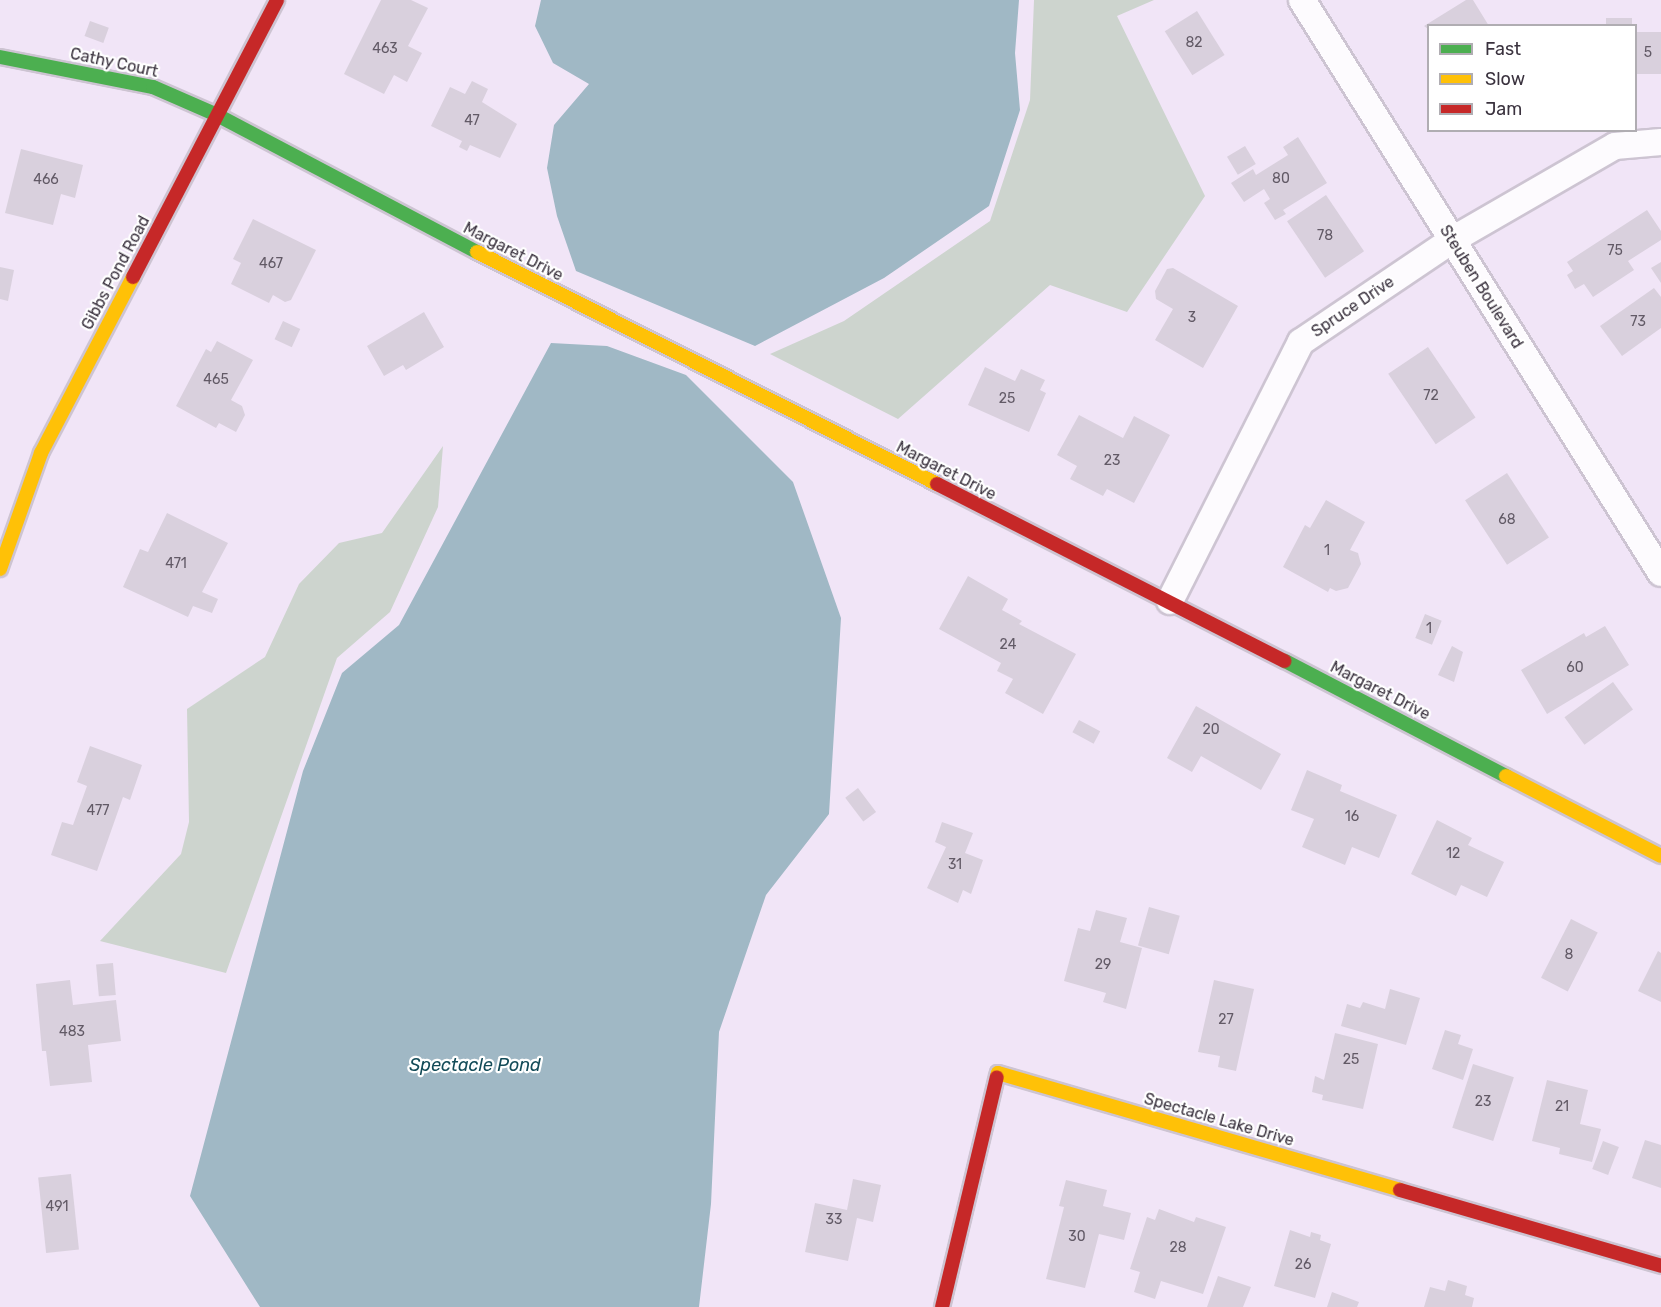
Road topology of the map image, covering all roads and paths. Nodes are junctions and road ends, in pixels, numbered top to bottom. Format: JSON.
{"nodes":[{"id":1,"x":277,"y":0,"type":"edge"},
{"id":2,"x":1302,"y":0,"type":"edge"},
{"id":3,"x":0,"y":57,"type":"edge"},
{"id":4,"x":217,"y":115,"type":"junction"},
{"id":5,"x":1661,"y":142,"type":"edge"},
{"id":6,"x":1452,"y":240,"type":"junction"},
{"id":7,"x":0,"y":569,"type":"edge"},
{"id":8,"x":1661,"y":573,"type":"edge"},
{"id":9,"x":1170,"y":601,"type":"junction"},
{"id":10,"x":1661,"y":856,"type":"edge"},
{"id":11,"x":1661,"y":1266,"type":"edge"},
{"id":12,"x":942,"y":1307,"type":"edge"}],
"edges":[{"from":1,"to":4,"type":"street","name":"Gibbs Pond Road"},
{"from":2,"to":6,"type":"street","name":"Steuben Boulevard"},
{"from":3,"to":4,"type":"street","name":"Cathy Court"},
{"from":4,"to":7,"type":"street","name":"Gibbs Pond Road"},
{"from":4,"to":9,"type":"street","name":"Margaret Drive"},
{"from":5,"to":6,"type":"street","name":"Spruce Drive"},
{"from":6,"to":8,"type":"street","name":"Steuben Boulevard"},
{"from":6,"to":9,"type":"street","name":"Spruce Drive"},
{"from":9,"to":10,"type":"street","name":"Margaret Drive"},
{"from":11,"to":12,"type":"street","name":"Spectacle Lake Drive"}]}
